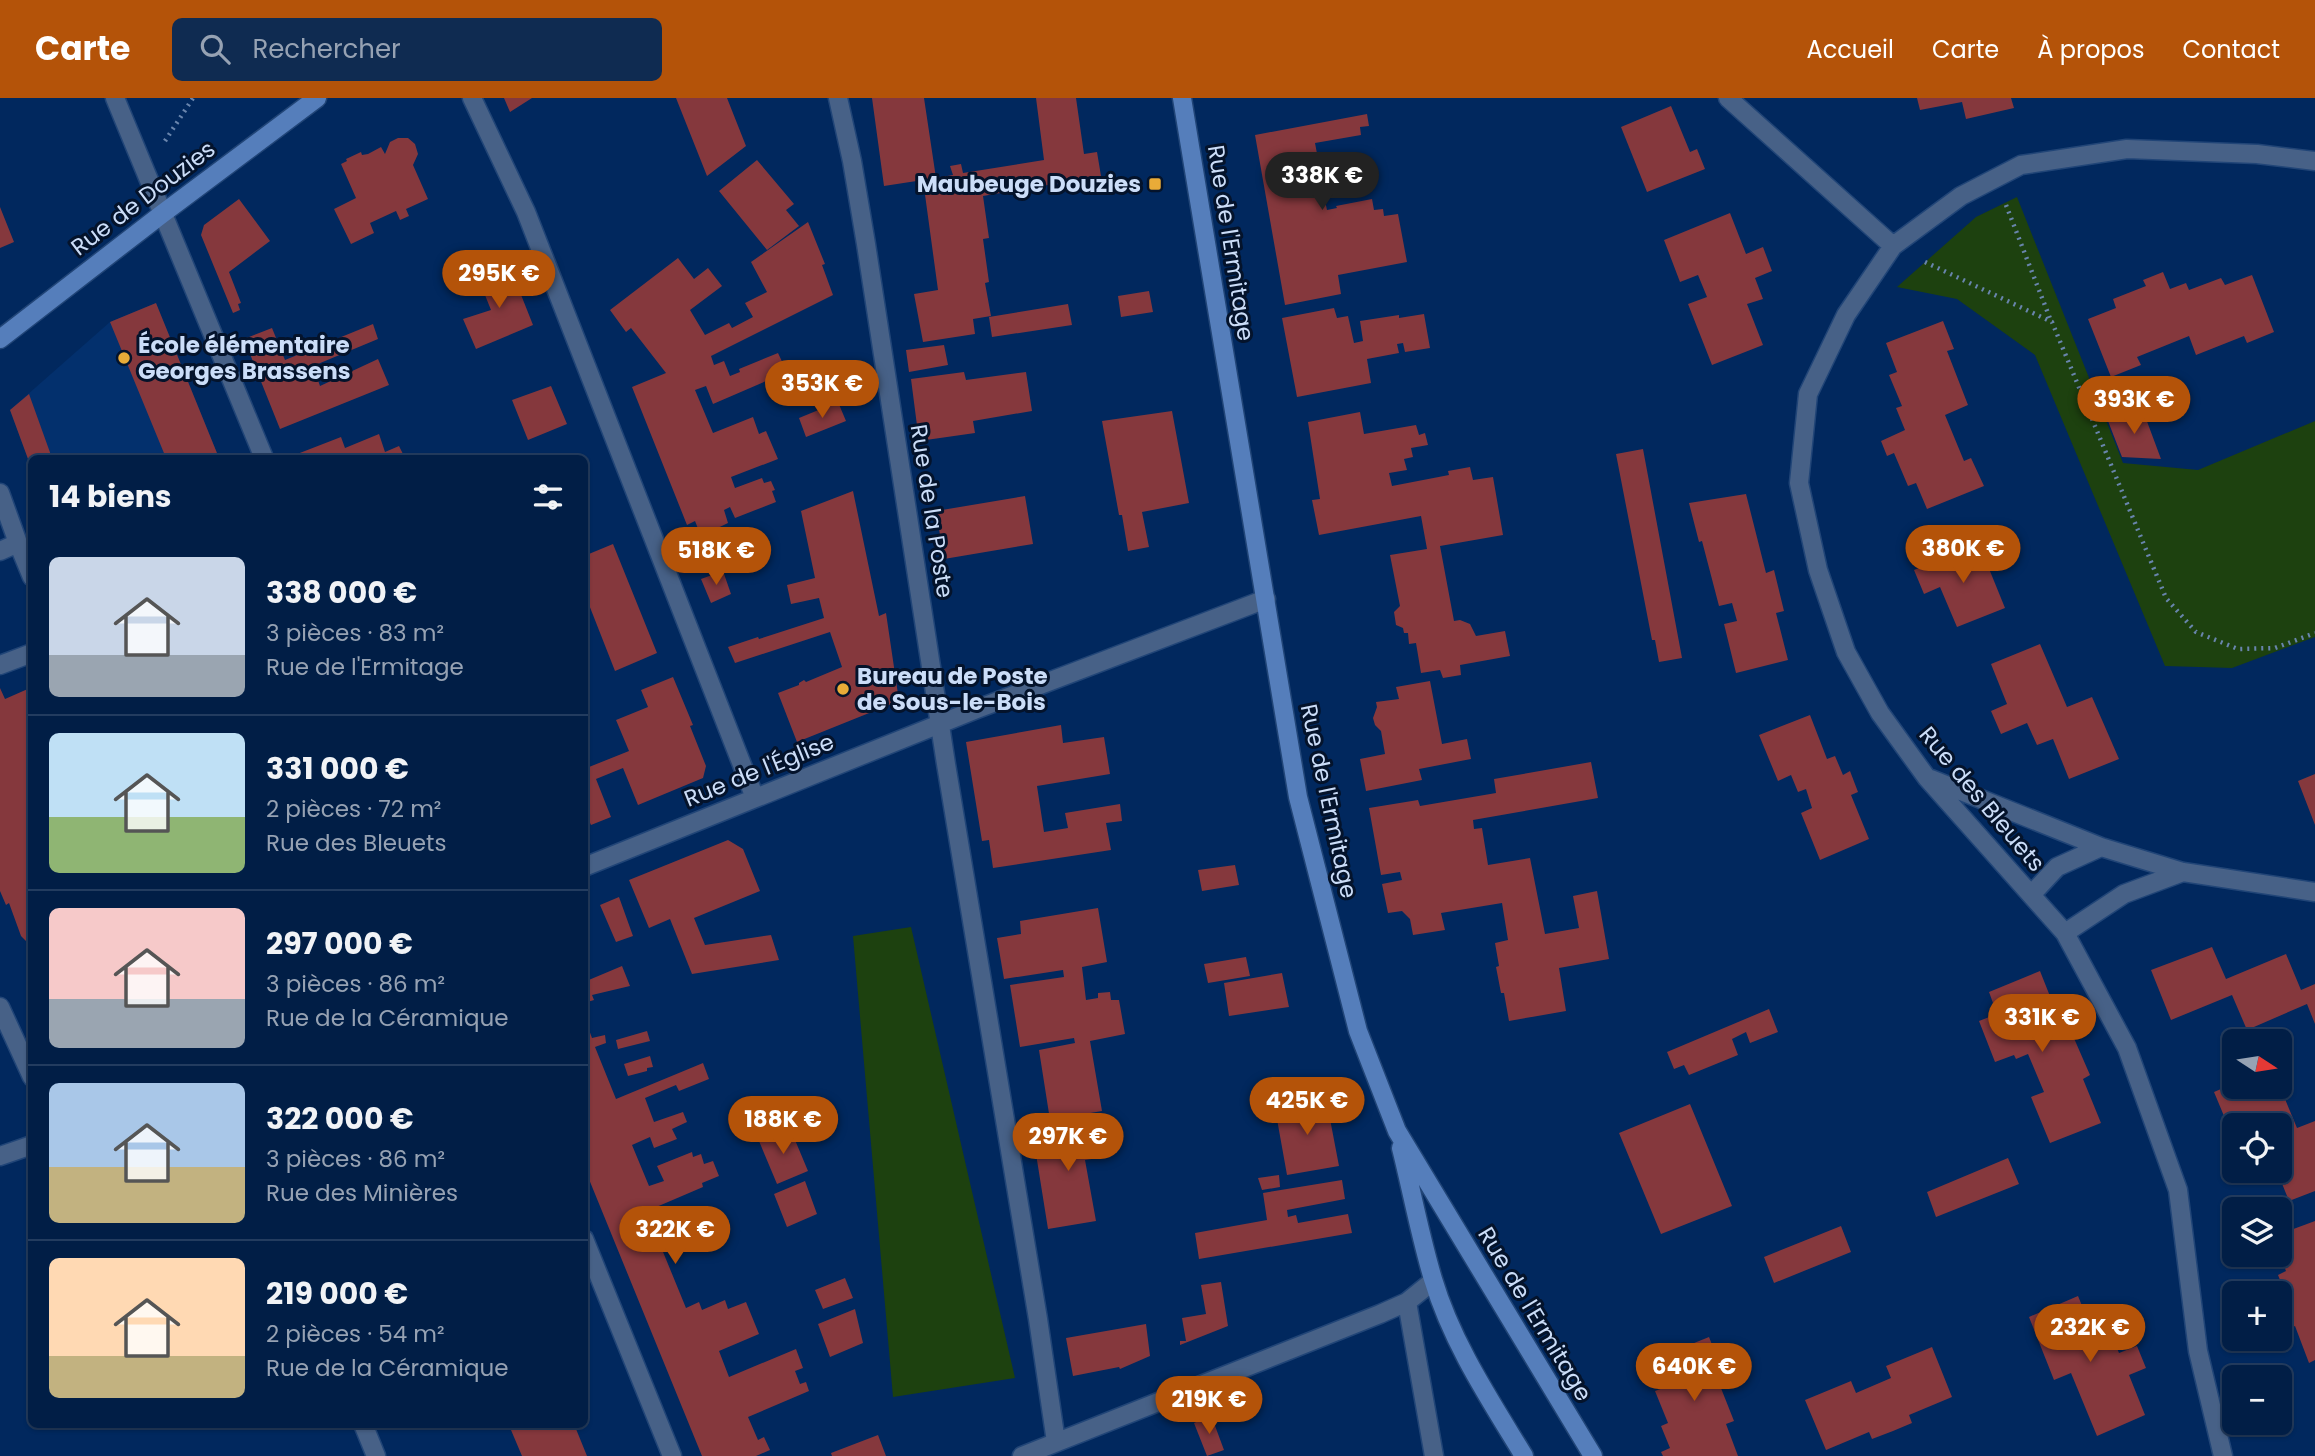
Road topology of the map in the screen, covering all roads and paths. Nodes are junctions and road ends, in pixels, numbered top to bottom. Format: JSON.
{"nodes":[{"id":1,"x":115,"y":98,"type":"edge"},
{"id":2,"x":193,"y":98,"type":"edge"},
{"id":3,"x":317,"y":98,"type":"edge"},
{"id":4,"x":472,"y":98,"type":"edge"},
{"id":5,"x":838,"y":98,"type":"edge"},
{"id":6,"x":1182,"y":98,"type":"edge"},
{"id":7,"x":1728,"y":98,"type":"edge"},
{"id":8,"x":2315,"y":161,"type":"edge"},
{"id":9,"x":145,"y":172,"type":"junction"},
{"id":10,"x":1994,"y":177,"type":"junction"},
{"id":11,"x":162,"y":214,"type":"junction"},
{"id":12,"x":1893,"y":246,"type":"junction"},
{"id":13,"x":2052,"y":322,"type":"junction"},
{"id":14,"x":0,"y":339,"type":"edge"},
{"id":15,"x":263,"y":455,"type":"edge"},
{"id":16,"x":0,"y":493,"type":"edge"},
{"id":17,"x":18,"y":543,"type":"junction"},
{"id":18,"x":0,"y":551,"type":"edge"},
{"id":19,"x":28,"y":567,"type":"edge"},
{"id":20,"x":1266,"y":599,"type":"junction"},
{"id":21,"x":2315,"y":633,"type":"edge"},
{"id":22,"x":28,"y":654,"type":"edge"},
{"id":23,"x":0,"y":665,"type":"edge"},
{"id":24,"x":940,"y":725,"type":"junction"},
{"id":25,"x":1927,"y":778,"type":"junction"},
{"id":26,"x":755,"y":797,"type":"junction"},
{"id":27,"x":2101,"y":847,"type":"junction"},
{"id":28,"x":588,"y":865,"type":"edge"},
{"id":29,"x":2183,"y":872,"type":"junction"},
{"id":30,"x":2315,"y":892,"type":"edge"},
{"id":31,"x":2032,"y":894,"type":"junction"},
{"id":32,"x":2065,"y":933,"type":"junction"},
{"id":33,"x":0,"y":1007,"type":"edge"},
{"id":34,"x":28,"y":1068,"type":"edge"},
{"id":35,"x":1397,"y":1131,"type":"junction"},
{"id":36,"x":28,"y":1146,"type":"edge"},
{"id":37,"x":0,"y":1156,"type":"edge"},
{"id":38,"x":588,"y":1249,"type":"edge"},
{"id":39,"x":1433,"y":1281,"type":"junction"},
{"id":40,"x":1407,"y":1302,"type":"junction"},
{"id":41,"x":365,"y":1428,"type":"edge"},
{"id":42,"x":1056,"y":1442,"type":"junction"},
{"id":43,"x":376,"y":1456,"type":"edge"},
{"id":44,"x":672,"y":1456,"type":"edge"},
{"id":45,"x":1022,"y":1456,"type":"edge"},
{"id":46,"x":1434,"y":1456,"type":"edge"},
{"id":47,"x":1524,"y":1456,"type":"edge"},
{"id":48,"x":1593,"y":1456,"type":"edge"},
{"id":49,"x":2223,"y":1456,"type":"edge"}],
"edges":[{"from":1,"to":9,"type":"street"},
{"from":2,"to":9,"type":"path"},
{"from":3,"to":11,"type":"main road","name":"Rue de Douzies"},
{"from":4,"to":26,"type":"street"},
{"from":5,"to":24,"type":"street","name":"Rue de la Poste"},
{"from":6,"to":20,"type":"main road","name":"Rue de l'Ermitage"},
{"from":7,"to":12,"type":"street"},
{"from":8,"to":10,"type":"street","name":"Rue des Bleuets"},
{"from":9,"to":11,"type":"street"},
{"from":10,"to":12,"type":"street","name":"Rue des Bleuets"},
{"from":10,"to":13,"type":"path"},
{"from":11,"to":14,"type":"main road","name":"Rue de Douzies"},
{"from":11,"to":15,"type":"street"},
{"from":12,"to":13,"type":"path"},
{"from":12,"to":25,"type":"street","name":"Rue des Bleuets"},
{"from":13,"to":21,"type":"path"},
{"from":16,"to":17,"type":"street"},
{"from":17,"to":18,"type":"street"},
{"from":17,"to":19,"type":"street"},
{"from":20,"to":24,"type":"street","name":"Rue de l'Église"},
{"from":20,"to":35,"type":"main road","name":"Rue de l'Ermitage"},
{"from":22,"to":23,"type":"street"},
{"from":24,"to":26,"type":"street","name":"Rue de l'Église"},
{"from":24,"to":42,"type":"street","name":"Rue de la Poste"},
{"from":25,"to":27,"type":"street"},
{"from":25,"to":31,"type":"street","name":"Rue des Bleuets"},
{"from":26,"to":28,"type":"street","name":"Rue de l'Église"},
{"from":27,"to":29,"type":"street"},
{"from":27,"to":31,"type":"street"},
{"from":29,"to":30,"type":"street"},
{"from":29,"to":32,"type":"street"},
{"from":31,"to":32,"type":"street","name":"Rue des Bleuets"},
{"from":32,"to":49,"type":"street","name":"Rue des Bleuets"},
{"from":33,"to":34,"type":"street"},
{"from":35,"to":39,"type":"main road"},
{"from":35,"to":48,"type":"main road","name":"Rue de l'Ermitage"},
{"from":36,"to":37,"type":"street"},
{"from":38,"to":44,"type":"street"},
{"from":39,"to":40,"type":"street"},
{"from":39,"to":47,"type":"main road"},
{"from":40,"to":42,"type":"street"},
{"from":40,"to":46,"type":"street"},
{"from":41,"to":43,"type":"street"},
{"from":42,"to":45,"type":"street"}]}
